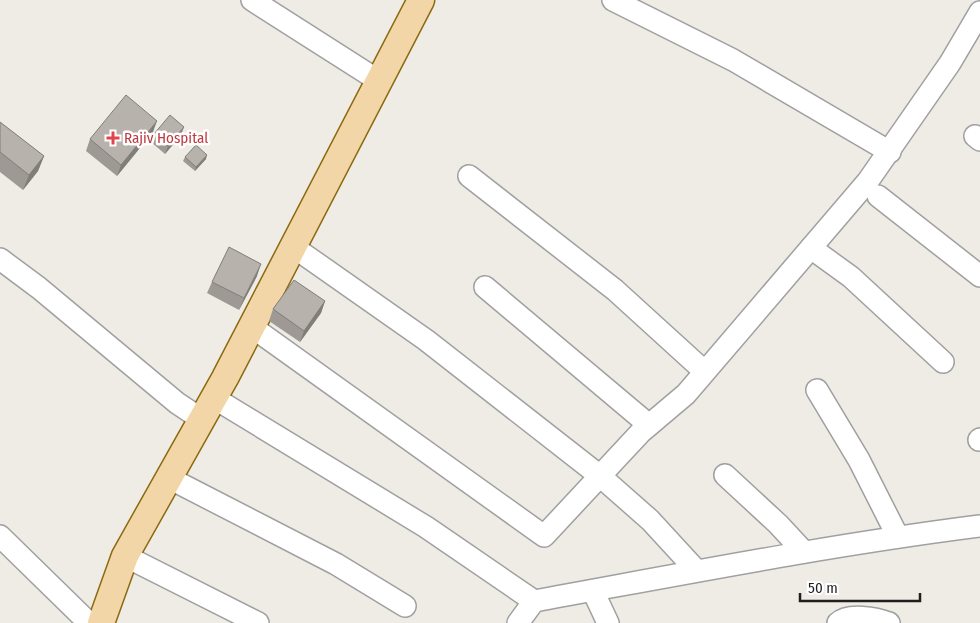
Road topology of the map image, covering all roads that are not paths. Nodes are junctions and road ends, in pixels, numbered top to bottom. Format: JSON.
{"nodes":[{"id":1,"x":252,"y":0,"type":"edge"},
{"id":2,"x":422,"y":0,"type":"edge"},
{"id":3,"x":613,"y":0,"type":"edge"},
{"id":4,"x":980,"y":12,"type":"edge"},
{"id":5,"x":380,"y":82,"type":"junction"},
{"id":6,"x":890,"y":152,"type":"junction"},
{"id":7,"x":469,"y":176,"type":"dead end"},
{"id":8,"x":878,"y":196,"type":"dead end"},
{"id":9,"x":810,"y":248,"type":"junction"},
{"id":10,"x":291,"y":252,"type":"junction"},
{"id":11,"x":0,"y":259,"type":"edge"},
{"id":12,"x":980,"y":276,"type":"edge"},
{"id":13,"x":485,"y":286,"type":"dead end"},
{"id":14,"x":252,"y":327,"type":"junction"},
{"id":15,"x":943,"y":362,"type":"dead end"},
{"id":16,"x":704,"y":371,"type":"junction"},
{"id":17,"x":817,"y":390,"type":"dead end"},
{"id":18,"x":208,"y":409,"type":"junction"},
{"id":19,"x":649,"y":425,"type":"junction"},
{"id":20,"x":725,"y":475,"type":"dead end"},
{"id":21,"x":600,"y":476,"type":"junction"},
{"id":22,"x":169,"y":478,"type":"junction"},
{"id":23,"x":980,"y":526,"type":"edge"},
{"id":24,"x":0,"y":536,"type":"edge"},
{"id":25,"x":898,"y":537,"type":"junction"},
{"id":26,"x":804,"y":552,"type":"junction"},
{"id":27,"x":125,"y":556,"type":"junction"},
{"id":28,"x":696,"y":570,"type":"junction"},
{"id":29,"x":593,"y":590,"type":"junction"},
{"id":30,"x":534,"y":601,"type":"junction"},
{"id":31,"x":405,"y":606,"type":"dead end"},
{"id":32,"x":89,"y":623,"type":"edge"},
{"id":33,"x":101,"y":623,"type":"edge"},
{"id":34,"x":258,"y":623,"type":"edge"},
{"id":35,"x":518,"y":623,"type":"edge"},
{"id":36,"x":608,"y":623,"type":"edge"},
{"id":37,"x":838,"y":623,"type":"edge"},
{"id":38,"x":889,"y":623,"type":"edge"}],
"edges":[{"from":1,"to":5,"type":"street"},
{"from":2,"to":5,"type":"main road"},
{"from":3,"to":6,"type":"street"},
{"from":4,"to":6,"type":"street"},
{"from":5,"to":10,"type":"main road"},
{"from":6,"to":9,"type":"street"},
{"from":7,"to":16,"type":"street"},
{"from":8,"to":12,"type":"street"},
{"from":9,"to":15,"type":"street"},
{"from":9,"to":16,"type":"street"},
{"from":10,"to":14,"type":"main road"},
{"from":10,"to":21,"type":"street"},
{"from":11,"to":18,"type":"street"},
{"from":13,"to":19,"type":"street"},
{"from":14,"to":18,"type":"main road"},
{"from":14,"to":21,"type":"street"},
{"from":16,"to":19,"type":"street"},
{"from":17,"to":25,"type":"street"},
{"from":18,"to":22,"type":"main road"},
{"from":18,"to":30,"type":"street"},
{"from":19,"to":21,"type":"street"},
{"from":20,"to":26,"type":"street"},
{"from":21,"to":28,"type":"street"},
{"from":22,"to":27,"type":"main road"},
{"from":22,"to":31,"type":"street"},
{"from":23,"to":25,"type":"street"},
{"from":24,"to":32,"type":"street"},
{"from":25,"to":26,"type":"street"},
{"from":26,"to":28,"type":"street"},
{"from":27,"to":33,"type":"main road"},
{"from":27,"to":34,"type":"street"},
{"from":28,"to":29,"type":"street"},
{"from":29,"to":30,"type":"street"},
{"from":29,"to":36,"type":"street"},
{"from":30,"to":35,"type":"street"},
{"from":37,"to":38,"type":"street"}]}
